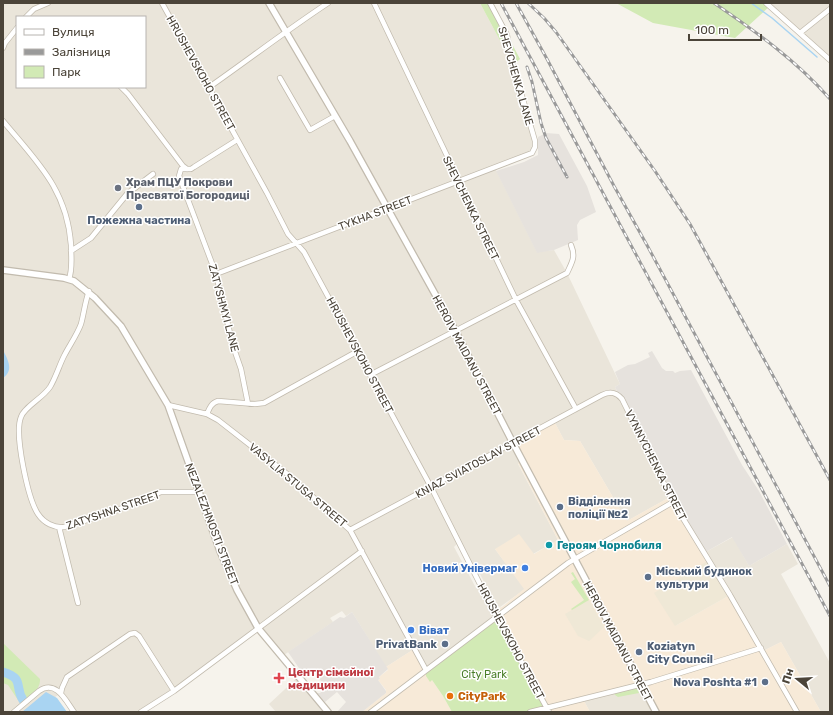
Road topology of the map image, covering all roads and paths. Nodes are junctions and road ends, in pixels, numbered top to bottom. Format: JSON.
{"nodes":[{"id":1,"x":48,"y":3,"type":"edge"},
{"id":2,"x":162,"y":3,"type":"edge"},
{"id":3,"x":269,"y":3,"type":"edge"},
{"id":4,"x":328,"y":3,"type":"edge"},
{"id":5,"x":374,"y":3,"type":"edge"},
{"id":6,"x":490,"y":3,"type":"edge"},
{"id":7,"x":766,"y":3,"type":"edge"},
{"id":8,"x":830,"y":9,"type":"edge"},
{"id":9,"x":27,"y":16,"type":"edge"},
{"id":10,"x":16,"y":29,"type":"edge"},
{"id":11,"x":286,"y":32,"type":"junction"},
{"id":12,"x":800,"y":33,"type":"junction"},
{"id":13,"x":3,"y":48,"type":"edge"},
{"id":14,"x":830,"y":60,"type":"edge"},
{"id":15,"x":280,"y":78,"type":"dead end"},
{"id":16,"x":122,"y":88,"type":"edge"},
{"id":17,"x":208,"y":88,"type":"junction"},
{"id":18,"x":335,"y":116,"type":"junction"},
{"id":19,"x":3,"y":121,"type":"edge"},
{"id":20,"x":237,"y":140,"type":"junction"},
{"id":21,"x":534,"y":150,"type":"joint"},
{"id":22,"x":188,"y":169,"type":"junction"},
{"id":23,"x":153,"y":174,"type":"dead end"},
{"id":24,"x":459,"y":181,"type":"junction"},
{"id":25,"x":387,"y":208,"type":"junction"},
{"id":26,"x":296,"y":243,"type":"junction"},
{"id":27,"x":571,"y":245,"type":"dead end"},
{"id":28,"x":71,"y":251,"type":"junction"},
{"id":29,"x":3,"y":270,"type":"edge"},
{"id":30,"x":216,"y":274,"type":"junction"},
{"id":31,"x":69,"y":279,"type":"junction"},
{"id":32,"x":88,"y":292,"type":"junction"},
{"id":33,"x":516,"y":300,"type":"junction"},
{"id":34,"x":455,"y":330,"type":"junction"},
{"id":35,"x":358,"y":351,"type":"junction"},
{"id":36,"x":370,"y":375,"type":"junction"},
{"id":37,"x":606,"y":393,"type":"joint"},
{"id":38,"x":248,"y":404,"type":"junction"},
{"id":39,"x":168,"y":405,"type":"junction"},
{"id":40,"x":576,"y":409,"type":"junction"},
{"id":41,"x":207,"y":414,"type":"junction"},
{"id":42,"x":513,"y":443,"type":"junction"},
{"id":43,"x":431,"y":487,"type":"junction"},
{"id":44,"x":198,"y":492,"type":"junction"},
{"id":45,"x":673,"y":502,"type":"junction"},
{"id":46,"x":59,"y":528,"type":"junction"},
{"id":47,"x":350,"y":530,"type":"junction"},
{"id":48,"x":362,"y":551,"type":"junction"},
{"id":49,"x":574,"y":559,"type":"junction"},
{"id":50,"x":78,"y":603,"type":"dead end"},
{"id":51,"x":497,"y":617,"type":"junction"},
{"id":52,"x":258,"y":628,"type":"junction"},
{"id":53,"x":761,"y":648,"type":"junction"},
{"id":54,"x":426,"y":670,"type":"junction"},
{"id":55,"x":641,"y":684,"type":"junction"},
{"id":56,"x":174,"y":691,"type":"junction"},
{"id":57,"x":62,"y":693,"type":"junction"},
{"id":58,"x":548,"y":710,"type":"edge"},
{"id":59,"x":14,"y":712,"type":"edge"},
{"id":60,"x":74,"y":712,"type":"edge"},
{"id":61,"x":141,"y":712,"type":"edge"},
{"id":62,"x":328,"y":712,"type":"edge"},
{"id":63,"x":371,"y":712,"type":"edge"},
{"id":64,"x":530,"y":712,"type":"edge"},
{"id":65,"x":656,"y":712,"type":"edge"},
{"id":66,"x":797,"y":712,"type":"edge"}],
"edges":[{"from":1,"to":9,"type":"street"},
{"from":2,"to":17,"type":"street","name":"HRUSHEVSKOHO STREET"},
{"from":3,"to":11,"type":"street","name":"HEROIV MAIDANU STREET"},
{"from":4,"to":11,"type":"street"},
{"from":5,"to":24,"type":"street","name":"SHEVCHENKA STREET"},
{"from":6,"to":21,"type":"street","name":"SHEVCHENKA LANE"},
{"from":7,"to":12,"type":"street"},
{"from":8,"to":12,"type":"street"},
{"from":10,"to":13,"type":"street"},
{"from":11,"to":17,"type":"street"},
{"from":11,"to":18,"type":"street","name":"HEROIV MAIDANU STREET"},
{"from":12,"to":14,"type":"street"},
{"from":15,"to":18,"type":"street"},
{"from":16,"to":22,"type":"street"},
{"from":17,"to":20,"type":"street","name":"HRUSHEVSKOHO STREET"},
{"from":18,"to":25,"type":"street","name":"HEROIV MAIDANU STREET"},
{"from":19,"to":28,"type":"street"},
{"from":20,"to":22,"type":"street"},
{"from":20,"to":26,"type":"street","name":"HRUSHEVSKOHO STREET"},
{"from":21,"to":24,"type":"street","name":"TYKHA STREET"},
{"from":22,"to":30,"type":"street","name":"ZATYSHMYI LANE"},
{"from":23,"to":28,"type":"street"},
{"from":24,"to":25,"type":"street","name":"TYKHA STREET"},
{"from":24,"to":33,"type":"street","name":"SHEVCHENKA STREET"},
{"from":25,"to":26,"type":"street","name":"TYKHA STREET"},
{"from":25,"to":34,"type":"street","name":"HEROIV MAIDANU STREET"},
{"from":26,"to":30,"type":"street","name":"TYKHA STREET"},
{"from":26,"to":35,"type":"street","name":"HRUSHEVSKOHO STREET"},
{"from":27,"to":33,"type":"street"},
{"from":28,"to":31,"type":"street"},
{"from":29,"to":31,"type":"street"},
{"from":30,"to":38,"type":"street","name":"ZATYSHMYI LANE"},
{"from":31,"to":32,"type":"street","name":"NEZALEZHNOSTI STREET"},
{"from":32,"to":39,"type":"street","name":"NEZALEZHNOSTI STREET"},
{"from":32,"to":46,"type":"street","name":"ZATYSHNA STREET"},
{"from":33,"to":34,"type":"street"},
{"from":33,"to":40,"type":"street","name":"SHEVCHENKA STREET"},
{"from":34,"to":36,"type":"street"},
{"from":34,"to":42,"type":"street","name":"HEROIV MAIDANU STREET"},
{"from":35,"to":36,"type":"street","name":"HRUSHEVSKOHO STREET"},
{"from":35,"to":38,"type":"street"},
{"from":36,"to":43,"type":"street","name":"HRUSHEVSKOHO STREET"},
{"from":37,"to":40,"type":"street","name":"KNIAZ SVIATOSLAV STREET"},
{"from":37,"to":45,"type":"street","name":"VYNNYCHENKA STREET"},
{"from":38,"to":41,"type":"street"},
{"from":39,"to":41,"type":"street","name":"VASYLIA STUSA STREET"},
{"from":39,"to":44,"type":"street","name":"NEZALEZHNOSTI STREET"},
{"from":40,"to":42,"type":"street","name":"KNIAZ SVIATOSLAV STREET"},
{"from":41,"to":47,"type":"street","name":"VASYLIA STUSA STREET"},
{"from":42,"to":43,"type":"street","name":"KNIAZ SVIATOSLAV STREET"},
{"from":42,"to":49,"type":"street","name":"HEROIV MAIDANU STREET"},
{"from":43,"to":47,"type":"street","name":"KNIAZ SVIATOSLAV STREET"},
{"from":43,"to":51,"type":"street","name":"HRUSHEVSKOHO STREET"},
{"from":44,"to":46,"type":"street","name":"ZATYSHNA STREET"},
{"from":44,"to":52,"type":"street","name":"NEZALEZHNOSTI STREET"},
{"from":45,"to":49,"type":"street"},
{"from":45,"to":53,"type":"street","name":"VYNNYCHENKA STREET"},
{"from":46,"to":50,"type":"street"},
{"from":47,"to":48,"type":"street","name":"VASYLIA STUSA STREET"},
{"from":48,"to":52,"type":"street"},
{"from":48,"to":54,"type":"street","name":"VASYLIA STUSA STREET"},
{"from":49,"to":51,"type":"street"},
{"from":49,"to":55,"type":"street","name":"HEROIV MAIDANU STREET"},
{"from":51,"to":54,"type":"street"},
{"from":51,"to":58,"type":"street","name":"HRUSHEVSKOHO STREET"},
{"from":52,"to":56,"type":"street"},
{"from":52,"to":62,"type":"street","name":"NEZALEZHNOSTI STREET"},
{"from":53,"to":55,"type":"street"},
{"from":53,"to":66,"type":"street","name":"VYNNYCHENKA STREET"},
{"from":54,"to":63,"type":"street"},
{"from":55,"to":58,"type":"street"},
{"from":55,"to":65,"type":"street","name":"HEROIV MAIDANU STREET"},
{"from":56,"to":57,"type":"street"},
{"from":56,"to":61,"type":"street"},
{"from":57,"to":59,"type":"street"},
{"from":57,"to":60,"type":"street"},
{"from":58,"to":64,"type":"street"}]}
